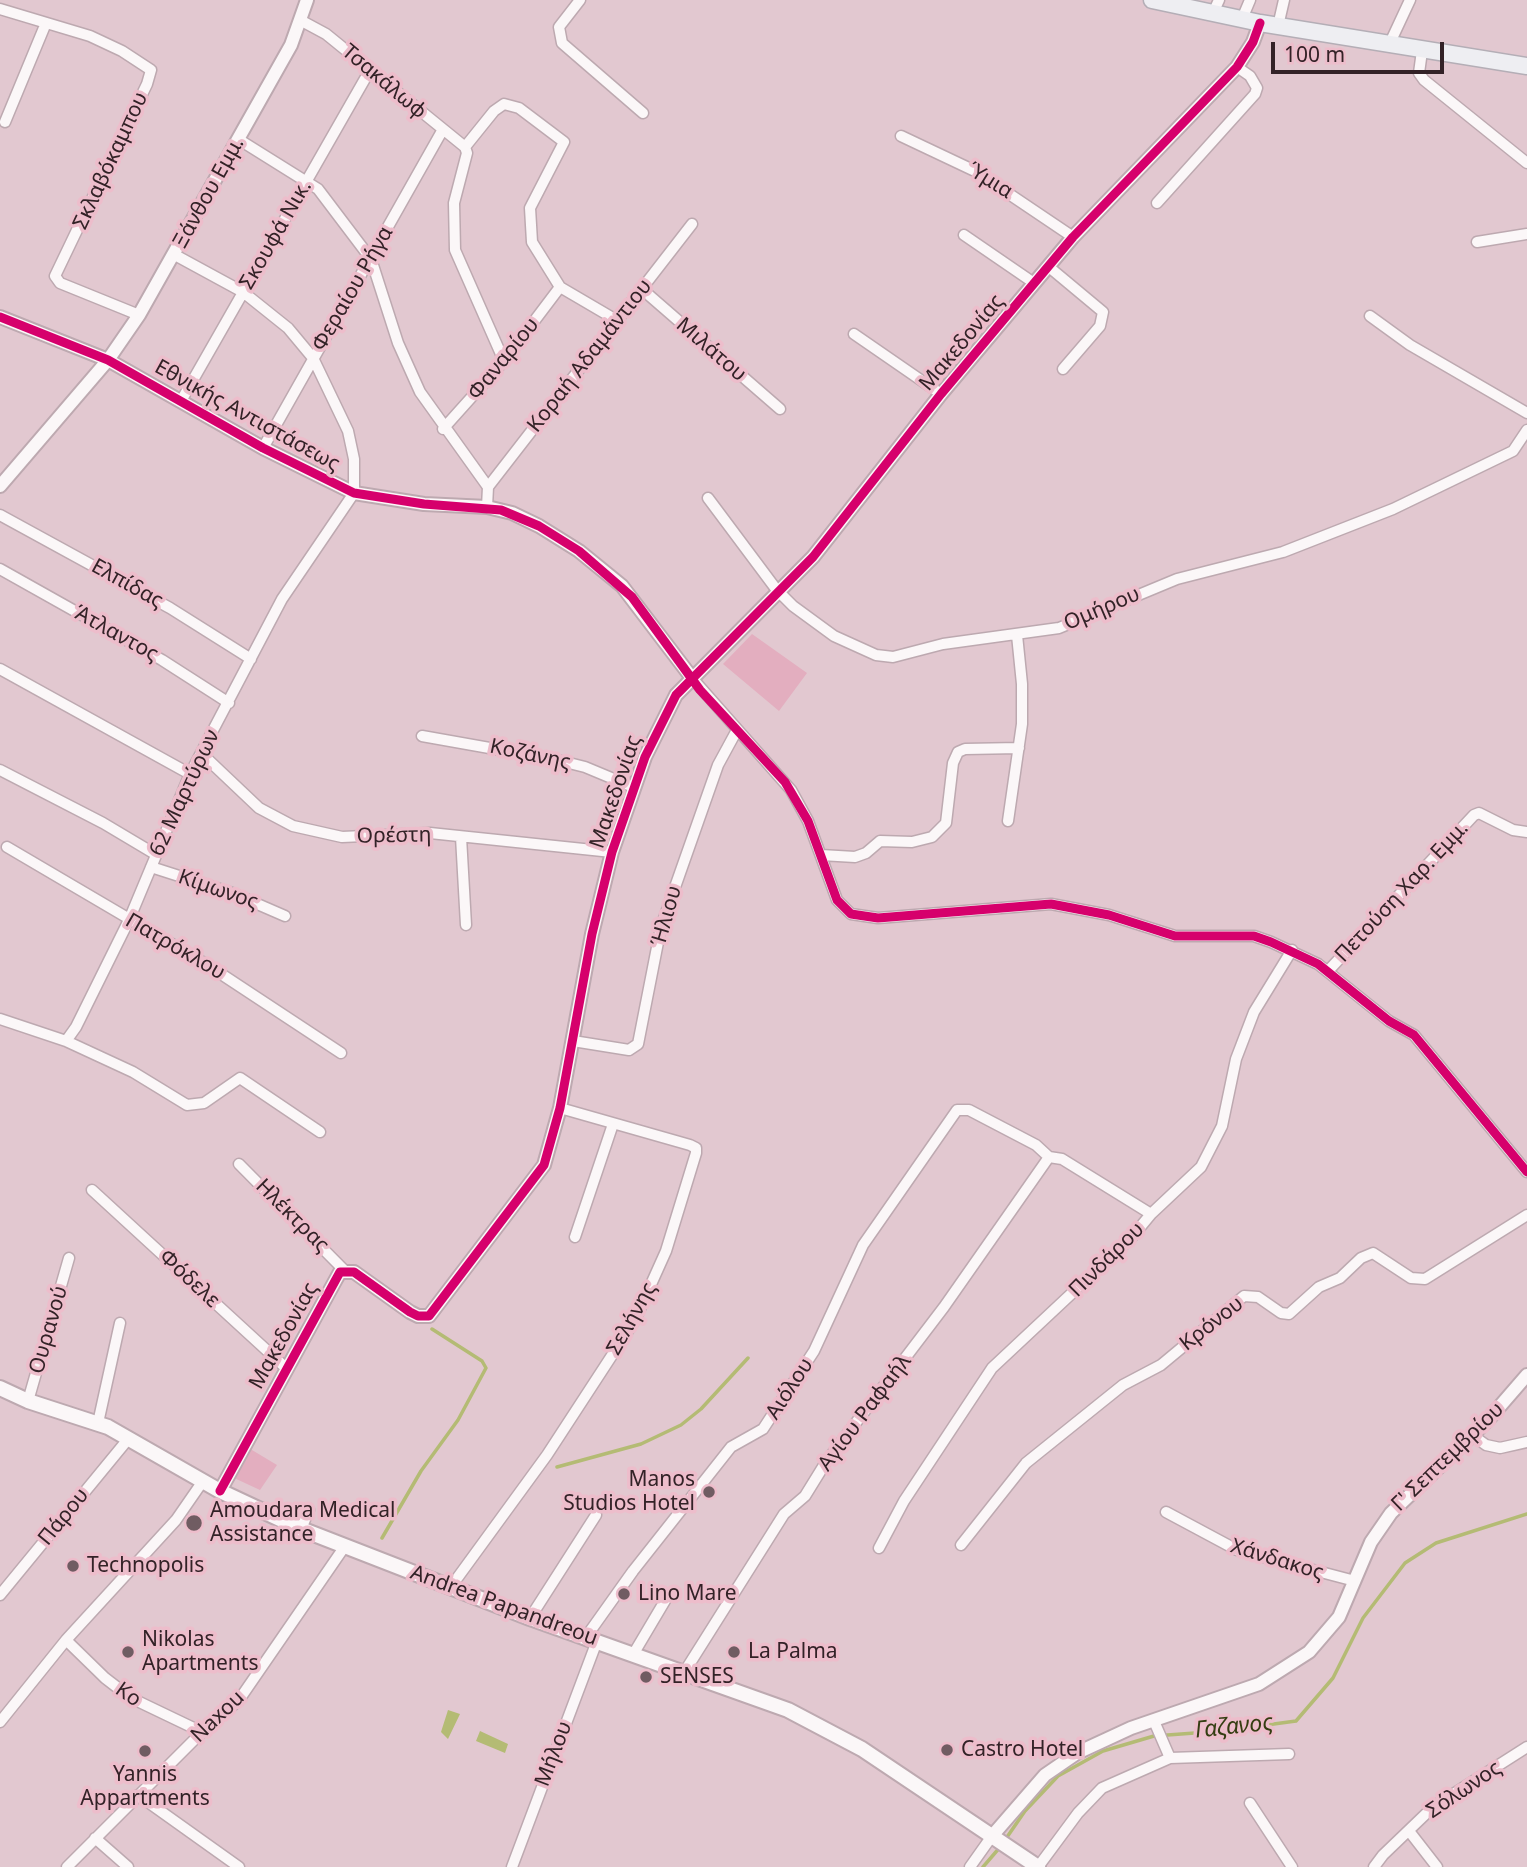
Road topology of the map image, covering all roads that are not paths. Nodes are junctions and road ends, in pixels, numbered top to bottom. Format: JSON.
{"nodes":[{"id":1,"x":307,"y":0,"type":"edge"},
{"id":2,"x":580,"y":0,"type":"edge"},
{"id":3,"x":1152,"y":0,"type":"edge"},
{"id":4,"x":1250,"y":0,"type":"edge"},
{"id":5,"x":1284,"y":0,"type":"edge"},
{"id":6,"x":1410,"y":0,"type":"edge"},
{"id":7,"x":1216,"y":7,"type":"edge"},
{"id":8,"x":0,"y":9,"type":"edge"},
{"id":9,"x":1242,"y":19,"type":"junction"},
{"id":10,"x":300,"y":20,"type":"junction"},
{"id":11,"x":46,"y":23,"type":"junction"},
{"id":12,"x":1260,"y":23,"type":"junction"},
{"id":13,"x":1278,"y":26,"type":"junction"},
{"id":14,"x":1389,"y":45,"type":"junction"},
{"id":15,"x":1422,"y":51,"type":"junction"},
{"id":16,"x":1527,"y":66,"type":"edge"},
{"id":17,"x":1237,"y":67,"type":"junction"},
{"id":18,"x":370,"y":70,"type":"junction"},
{"id":19,"x":643,"y":113,"type":"dead end"},
{"id":20,"x":5,"y":122,"type":"dead end"},
{"id":21,"x":442,"y":131,"type":"junction"},
{"id":22,"x":901,"y":136,"type":"dead end"},
{"id":23,"x":238,"y":139,"type":"junction"},
{"id":24,"x":465,"y":147,"type":"junction"},
{"id":25,"x":1527,"y":163,"type":"edge"},
{"id":26,"x":307,"y":180,"type":"junction"},
{"id":27,"x":1157,"y":203,"type":"dead end"},
{"id":28,"x":692,"y":225,"type":"dead end"},
{"id":29,"x":1527,"y":234,"type":"edge"},
{"id":30,"x":964,"y":235,"type":"dead end"},
{"id":31,"x":1073,"y":237,"type":"junction"},
{"id":32,"x":1477,"y":242,"type":"dead end"},
{"id":33,"x":175,"y":255,"type":"junction"},
{"id":34,"x":371,"y":259,"type":"junction"},
{"id":35,"x":1049,"y":267,"type":"junction"},
{"id":36,"x":1034,"y":283,"type":"junction"},
{"id":37,"x":560,"y":286,"type":"junction"},
{"id":38,"x":643,"y":290,"type":"junction"},
{"id":39,"x":243,"y":292,"type":"junction"},
{"id":40,"x":139,"y":315,"type":"junction"},
{"id":41,"x":1370,"y":316,"type":"dead end"},
{"id":42,"x":0,"y":317,"type":"edge"},
{"id":43,"x":618,"y":321,"type":"junction"},
{"id":44,"x":855,"y":334,"type":"dead end"},
{"id":45,"x":313,"y":358,"type":"junction"},
{"id":46,"x":108,"y":360,"type":"junction"},
{"id":47,"x":505,"y":361,"type":"junction"},
{"id":48,"x":1063,"y":369,"type":"dead end"},
{"id":49,"x":941,"y":394,"type":"junction"},
{"id":50,"x":181,"y":401,"type":"junction"},
{"id":51,"x":780,"y":409,"type":"dead end"},
{"id":52,"x":1527,"y":413,"type":"edge"},
{"id":53,"x":443,"y":429,"type":"junction"},
{"id":54,"x":1527,"y":430,"type":"edge"},
{"id":55,"x":263,"y":448,"type":"junction"},
{"id":56,"x":0,"y":486,"type":"edge"},
{"id":57,"x":488,"y":487,"type":"junction"},
{"id":58,"x":354,"y":494,"type":"junction"},
{"id":59,"x":708,"y":498,"type":"dead end"},
{"id":60,"x":487,"y":507,"type":"junction"},
{"id":61,"x":0,"y":515,"type":"edge"},
{"id":62,"x":0,"y":569,"type":"edge"},
{"id":63,"x":780,"y":593,"type":"junction"},
{"id":64,"x":1017,"y":635,"type":"junction"},
{"id":65,"x":251,"y":659,"type":"junction"},
{"id":66,"x":0,"y":669,"type":"edge"},
{"id":67,"x":692,"y":678,"type":"junction"},
{"id":68,"x":229,"y":703,"type":"junction"},
{"id":69,"x":737,"y":730,"type":"junction"},
{"id":70,"x":422,"y":736,"type":"dead end"},
{"id":71,"x":1019,"y":748,"type":"junction"},
{"id":72,"x":202,"y":754,"type":"junction"},
{"id":73,"x":0,"y":770,"type":"edge"},
{"id":74,"x":190,"y":774,"type":"junction"},
{"id":75,"x":633,"y":787,"type":"junction"},
{"id":76,"x":1008,"y":821,"type":"dead end"},
{"id":77,"x":1527,"y":832,"type":"edge"},
{"id":78,"x":461,"y":837,"type":"junction"},
{"id":79,"x":7,"y":847,"type":"dead end"},
{"id":80,"x":612,"y":852,"type":"junction"},
{"id":81,"x":155,"y":854,"type":"junction"},
{"id":82,"x":821,"y":855,"type":"junction"},
{"id":83,"x":151,"y":867,"type":"junction"},
{"id":84,"x":285,"y":916,"type":"dead end"},
{"id":85,"x":129,"y":920,"type":"junction"},
{"id":86,"x":466,"y":925,"type":"dead end"},
{"id":87,"x":1292,"y":950,"type":"junction"},
{"id":88,"x":1328,"y":971,"type":"junction"},
{"id":89,"x":0,"y":1019,"type":"edge"},
{"id":90,"x":66,"y":1041,"type":"junction"},
{"id":91,"x":573,"y":1041,"type":"junction"},
{"id":92,"x":341,"y":1053,"type":"dead end"},
{"id":93,"x":560,"y":1108,"type":"junction"},
{"id":94,"x":613,"y":1124,"type":"junction"},
{"id":95,"x":320,"y":1132,"type":"dead end"},
{"id":96,"x":1049,"y":1157,"type":"junction"},
{"id":97,"x":239,"y":1164,"type":"dead end"},
{"id":98,"x":1527,"y":1172,"type":"edge"},
{"id":99,"x":92,"y":1190,"type":"dead end"},
{"id":100,"x":1151,"y":1214,"type":"junction"},
{"id":101,"x":1527,"y":1214,"type":"edge"},
{"id":102,"x":575,"y":1237,"type":"dead end"},
{"id":103,"x":69,"y":1258,"type":"dead end"},
{"id":104,"x":344,"y":1269,"type":"junction"},
{"id":105,"x":120,"y":1323,"type":"dead end"},
{"id":106,"x":286,"y":1368,"type":"junction"},
{"id":107,"x":1527,"y":1375,"type":"edge"},
{"id":108,"x":0,"y":1388,"type":"edge"},
{"id":109,"x":28,"y":1401,"type":"junction"},
{"id":110,"x":98,"y":1423,"type":"junction"},
{"id":111,"x":1472,"y":1435,"type":"junction"},
{"id":112,"x":129,"y":1438,"type":"junction"},
{"id":113,"x":1527,"y":1442,"type":"edge"},
{"id":114,"x":203,"y":1480,"type":"junction"},
{"id":115,"x":220,"y":1491,"type":"junction"},
{"id":116,"x":309,"y":1510,"type":"dead end"},
{"id":117,"x":1166,"y":1512,"type":"dead end"},
{"id":118,"x":596,"y":1515,"type":"dead end"},
{"id":119,"x":301,"y":1529,"type":"junction"},
{"id":120,"x":961,"y":1545,"type":"dead end"},
{"id":121,"x":345,"y":1546,"type":"junction"},
{"id":122,"x":879,"y":1548,"type":"dead end"},
{"id":123,"x":1355,"y":1581,"type":"junction"},
{"id":124,"x":450,"y":1588,"type":"junction"},
{"id":125,"x":0,"y":1595,"type":"edge"},
{"id":126,"x":666,"y":1599,"type":"dead end"},
{"id":127,"x":530,"y":1618,"type":"junction"},
{"id":128,"x":591,"y":1639,"type":"junction"},
{"id":129,"x":66,"y":1640,"type":"junction"},
{"id":130,"x":634,"y":1653,"type":"junction"},
{"id":131,"x":685,"y":1671,"type":"junction"},
{"id":132,"x":0,"y":1722,"type":"edge"},
{"id":133,"x":1157,"y":1726,"type":"junction"},
{"id":134,"x":202,"y":1732,"type":"junction"},
{"id":135,"x":1527,"y":1747,"type":"edge"},
{"id":136,"x":1289,"y":1754,"type":"dead end"},
{"id":137,"x":1169,"y":1755,"type":"junction"},
{"id":138,"x":138,"y":1796,"type":"junction"},
{"id":139,"x":1250,"y":1803,"type":"dead end"},
{"id":140,"x":1409,"y":1830,"type":"junction"},
{"id":141,"x":95,"y":1838,"type":"junction"},
{"id":142,"x":995,"y":1838,"type":"junction"},
{"id":143,"x":1034,"y":1864,"type":"edge"},
{"id":144,"x":67,"y":1867,"type":"edge"},
{"id":145,"x":128,"y":1867,"type":"edge"},
{"id":146,"x":239,"y":1867,"type":"edge"},
{"id":147,"x":512,"y":1867,"type":"edge"},
{"id":148,"x":970,"y":1867,"type":"edge"},
{"id":149,"x":1292,"y":1867,"type":"edge"},
{"id":150,"x":1374,"y":1867,"type":"edge"},
{"id":151,"x":1437,"y":1867,"type":"edge"}],
"edges":[{"from":1,"to":10,"type":"street","name":"Ξάνθου Εμμ."},
{"from":2,"to":19,"type":"street"},
{"from":3,"to":7,"type":"main road"},
{"from":4,"to":9,"type":"street"},
{"from":5,"to":13,"type":"street"},
{"from":6,"to":14,"type":"street"},
{"from":7,"to":9,"type":"main road"},
{"from":8,"to":11,"type":"street","name":"Σκλαβόκαμπου"},
{"from":9,"to":12,"type":"main road"},
{"from":10,"to":18,"type":"street","name":"Τσακάλωφ"},
{"from":10,"to":23,"type":"street","name":"Ξάνθου Εμμ."},
{"from":11,"to":20,"type":"street"},
{"from":11,"to":40,"type":"street","name":"Σκλαβόκαμπου"},
{"from":12,"to":13,"type":"main road"},
{"from":12,"to":17,"type":"street","name":"Μακεδονίας"},
{"from":13,"to":14,"type":"main road"},
{"from":14,"to":15,"type":"main road"},
{"from":15,"to":16,"type":"main road"},
{"from":15,"to":25,"type":"street"},
{"from":17,"to":27,"type":"street"},
{"from":17,"to":31,"type":"street","name":"Μακεδονίας"},
{"from":18,"to":21,"type":"street","name":"Τσακάλωφ"},
{"from":18,"to":26,"type":"street","name":"Σκουφά Νικ."},
{"from":21,"to":24,"type":"street","name":"Τσακάλωφ"},
{"from":21,"to":34,"type":"street","name":"Φεραίου Ρήγα"},
{"from":22,"to":31,"type":"street","name":"Ύμια"},
{"from":23,"to":26,"type":"street"},
{"from":23,"to":33,"type":"street","name":"Ξάνθου Εμμ."},
{"from":24,"to":37,"type":"street"},
{"from":24,"to":47,"type":"street"},
{"from":26,"to":34,"type":"street"},
{"from":26,"to":39,"type":"street","name":"Σκουφά Νικ."},
{"from":28,"to":38,"type":"street","name":"Κοραή Αδαμάντιου"},
{"from":29,"to":32,"type":"street"},
{"from":30,"to":36,"type":"street"},
{"from":31,"to":35,"type":"street","name":"Μακεδονίας"},
{"from":33,"to":39,"type":"street"},
{"from":33,"to":40,"type":"street","name":"Ξάνθου Εμμ."},
{"from":34,"to":45,"type":"street","name":"Φεραίου Ρήγα"},
{"from":34,"to":53,"type":"street"},
{"from":35,"to":36,"type":"street","name":"Μακεδονίας"},
{"from":35,"to":48,"type":"street"},
{"from":36,"to":49,"type":"street","name":"Μακεδονίας"},
{"from":37,"to":43,"type":"street"},
{"from":37,"to":47,"type":"street","name":"Φαναρίου"},
{"from":38,"to":43,"type":"street","name":"Κοραή Αδαμάντιου"},
{"from":38,"to":51,"type":"street","name":"Μιλάτου"},
{"from":39,"to":45,"type":"street"},
{"from":39,"to":50,"type":"street","name":"Σκουφά Νικ."},
{"from":40,"to":46,"type":"street","name":"Ξάνθου Εμμ."},
{"from":41,"to":52,"type":"street"},
{"from":42,"to":46,"type":"street","name":"Εθνικής Αντιστάσεως"},
{"from":43,"to":57,"type":"street","name":"Κοραή Αδαμάντιου"},
{"from":44,"to":49,"type":"street"},
{"from":45,"to":55,"type":"street","name":"Φεραίου Ρήγα"},
{"from":45,"to":58,"type":"street"},
{"from":46,"to":50,"type":"street","name":"Εθνικής Αντιστάσεως"},
{"from":46,"to":56,"type":"street","name":"Ξάνθου Εμμ."},
{"from":47,"to":53,"type":"street","name":"Φαναρίου"},
{"from":49,"to":63,"type":"street","name":"Μακεδονίας"},
{"from":50,"to":55,"type":"street","name":"Εθνικής Αντιστάσεως"},
{"from":53,"to":57,"type":"street"},
{"from":54,"to":64,"type":"street","name":"Ομήρου"},
{"from":55,"to":58,"type":"street","name":"Εθνικής Αντιστάσεως"},
{"from":57,"to":60,"type":"street"},
{"from":58,"to":60,"type":"street","name":"Εθνικής Αντιστάσεως"},
{"from":58,"to":65,"type":"street","name":"62 Μαρτύρων"},
{"from":59,"to":63,"type":"street","name":"Ομήρου"},
{"from":60,"to":67,"type":"street","name":"Εθνικής Αντιστάσεως"},
{"from":61,"to":65,"type":"street","name":"Ελπίδας"},
{"from":62,"to":68,"type":"street","name":"Άτλαντος"},
{"from":63,"to":64,"type":"street","name":"Ομήρου"},
{"from":63,"to":67,"type":"street","name":"Μακεδονίας"},
{"from":64,"to":71,"type":"street"},
{"from":65,"to":68,"type":"street","name":"62 Μαρτύρων"},
{"from":66,"to":74,"type":"street"},
{"from":67,"to":69,"type":"street"},
{"from":67,"to":75,"type":"street","name":"Μακεδονίας"},
{"from":68,"to":72,"type":"street","name":"62 Μαρτύρων"},
{"from":69,"to":82,"type":"street"},
{"from":69,"to":91,"type":"street","name":"Ήλιου"},
{"from":70,"to":75,"type":"street","name":"Κοζάνης"},
{"from":71,"to":76,"type":"street"},
{"from":71,"to":82,"type":"street"},
{"from":72,"to":74,"type":"street","name":"62 Μαρτύρων"},
{"from":72,"to":78,"type":"street","name":"Ορέστη"},
{"from":73,"to":81,"type":"street"},
{"from":74,"to":81,"type":"street","name":"62 Μαρτύρων"},
{"from":75,"to":80,"type":"street","name":"Μακεδονίας"},
{"from":77,"to":88,"type":"street","name":"Πετούση Χαρ. Εμμ."},
{"from":78,"to":80,"type":"street","name":"Ορέστη"},
{"from":78,"to":86,"type":"street"},
{"from":79,"to":85,"type":"street","name":"Πατρόκλου"},
{"from":80,"to":91,"type":"street","name":"Μακεδονίας"},
{"from":81,"to":83,"type":"street","name":"62 Μαρτύρων"},
{"from":82,"to":87,"type":"street"},
{"from":83,"to":84,"type":"street","name":"Κίμωνος"},
{"from":83,"to":85,"type":"street","name":"62 Μαρτύρων"},
{"from":85,"to":90,"type":"street","name":"62 Μαρτύρων"},
{"from":85,"to":92,"type":"street","name":"Πατρόκλου"},
{"from":87,"to":88,"type":"street"},
{"from":87,"to":100,"type":"street","name":"Πινδάρου"},
{"from":88,"to":98,"type":"street"},
{"from":89,"to":90,"type":"street"},
{"from":90,"to":95,"type":"street"},
{"from":91,"to":93,"type":"street","name":"Μακεδονίας"},
{"from":93,"to":94,"type":"street","name":"Σελήνης"},
{"from":93,"to":104,"type":"street","name":"Μακεδονίας"},
{"from":94,"to":102,"type":"street"},
{"from":94,"to":124,"type":"street","name":"Σελήνης"},
{"from":96,"to":100,"type":"street"},
{"from":96,"to":128,"type":"street","name":"Αιόλου"},
{"from":96,"to":131,"type":"street","name":"Αγίου Ραφαήλ"},
{"from":97,"to":104,"type":"street","name":"Ηλέκτρας"},
{"from":99,"to":106,"type":"street","name":"Φόδελε"},
{"from":100,"to":122,"type":"street","name":"Πινδάρου"},
{"from":101,"to":120,"type":"street","name":"Κρόνου"},
{"from":103,"to":109,"type":"street","name":"Ουρανού"},
{"from":104,"to":106,"type":"street","name":"Μακεδονίας"},
{"from":105,"to":110,"type":"street"},
{"from":106,"to":115,"type":"street","name":"Μακεδονίας"},
{"from":107,"to":111,"type":"street","name":"Γ' Σεπτεμβρίου"},
{"from":108,"to":109,"type":"main road","name":"Andrea Papandreou"},
{"from":109,"to":110,"type":"main road","name":"Andrea Papandreou"},
{"from":110,"to":112,"type":"main road","name":"Andrea Papandreou"},
{"from":111,"to":113,"type":"street"},
{"from":111,"to":123,"type":"street","name":"Γ' Σεπτεμβρίου"},
{"from":112,"to":114,"type":"main road","name":"Andrea Papandreou"},
{"from":112,"to":125,"type":"street","name":"Πάρου"},
{"from":114,"to":115,"type":"main road","name":"Andrea Papandreou"},
{"from":114,"to":129,"type":"street"},
{"from":115,"to":119,"type":"main road","name":"Andrea Papandreou"},
{"from":116,"to":119,"type":"street"},
{"from":117,"to":123,"type":"street","name":"Χάνδακος"},
{"from":118,"to":127,"type":"street"},
{"from":119,"to":121,"type":"main road","name":"Andrea Papandreou"},
{"from":121,"to":124,"type":"main road","name":"Andrea Papandreou"},
{"from":121,"to":134,"type":"street","name":"Naxou"},
{"from":123,"to":133,"type":"street","name":"Γ' Σεπτεμβρίου"},
{"from":124,"to":127,"type":"main road","name":"Andrea Papandreou"},
{"from":126,"to":130,"type":"street"},
{"from":127,"to":128,"type":"main road","name":"Andrea Papandreou"},
{"from":128,"to":130,"type":"main road","name":"Andrea Papandreou"},
{"from":128,"to":147,"type":"street","name":"Μήλου"},
{"from":129,"to":132,"type":"street"},
{"from":129,"to":134,"type":"street","name":"Ko"},
{"from":130,"to":131,"type":"main road","name":"Andrea Papandreou"},
{"from":131,"to":142,"type":"main road","name":"Andrea Papandreou"},
{"from":133,"to":137,"type":"street"},
{"from":133,"to":142,"type":"street","name":"Γ' Σεπτεμβρίου"},
{"from":134,"to":138,"type":"street","name":"Naxou"},
{"from":135,"to":140,"type":"street","name":"Σόλωνος"},
{"from":136,"to":137,"type":"street"},
{"from":137,"to":143,"type":"street"},
{"from":138,"to":141,"type":"street","name":"Naxou"},
{"from":138,"to":146,"type":"street"},
{"from":139,"to":149,"type":"street"},
{"from":140,"to":150,"type":"street","name":"Σόλωνος"},
{"from":140,"to":151,"type":"street"},
{"from":141,"to":144,"type":"street","name":"Naxou"},
{"from":141,"to":145,"type":"street"},
{"from":142,"to":143,"type":"main road","name":"Andrea Papandreou"},
{"from":142,"to":148,"type":"street"}]}
